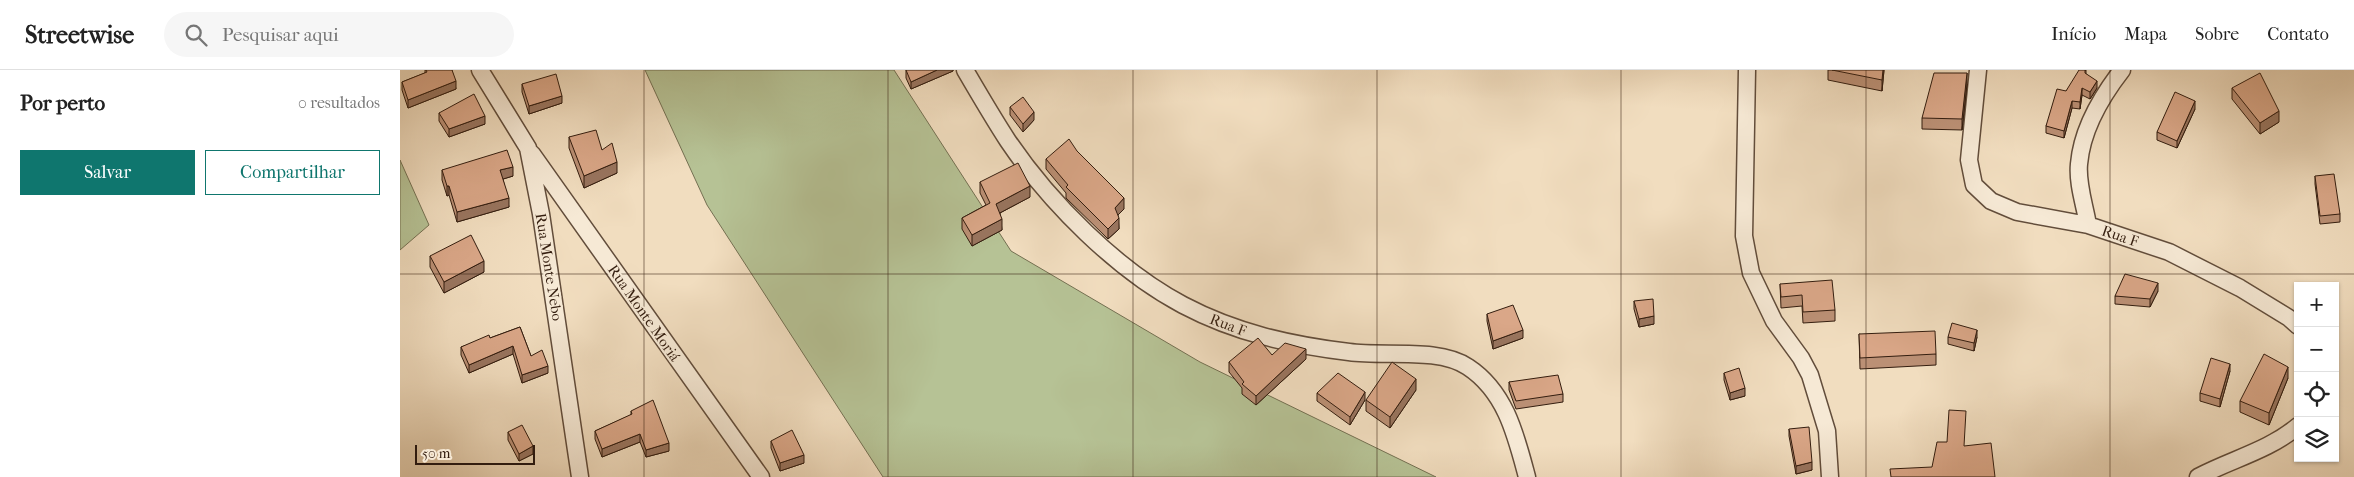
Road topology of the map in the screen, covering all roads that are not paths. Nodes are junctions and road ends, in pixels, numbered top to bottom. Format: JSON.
{"nodes":[{"id":1,"x":480,"y":70,"type":"edge"},
{"id":2,"x":965,"y":70,"type":"edge"},
{"id":3,"x":1747,"y":70,"type":"edge"},
{"id":4,"x":1978,"y":70,"type":"edge"},
{"id":5,"x":2122,"y":70,"type":"edge"},
{"id":6,"x":528,"y":148,"type":"junction"},
{"id":7,"x":2088,"y":225,"type":"junction"},
{"id":8,"x":2294,"y":322,"type":"edge"},
{"id":9,"x":2294,"y":429,"type":"edge"},
{"id":10,"x":580,"y":477,"type":"edge"},
{"id":11,"x":761,"y":477,"type":"edge"},
{"id":12,"x":1527,"y":477,"type":"edge"},
{"id":13,"x":1830,"y":477,"type":"edge"},
{"id":14,"x":2198,"y":477,"type":"edge"}],
"edges":[{"from":1,"to":6,"type":"street","name":"Rua Monte Nebo"},
{"from":2,"to":12,"type":"street","name":"Rua F"},
{"from":3,"to":13,"type":"street"},
{"from":4,"to":7,"type":"street"},
{"from":5,"to":7,"type":"street","name":"Rua F"},
{"from":6,"to":10,"type":"street","name":"Rua Monte Nebo"},
{"from":6,"to":11,"type":"street","name":"Rua Monte Moriá"},
{"from":7,"to":8,"type":"street","name":"Rua F"},
{"from":9,"to":14,"type":"street"}]}
